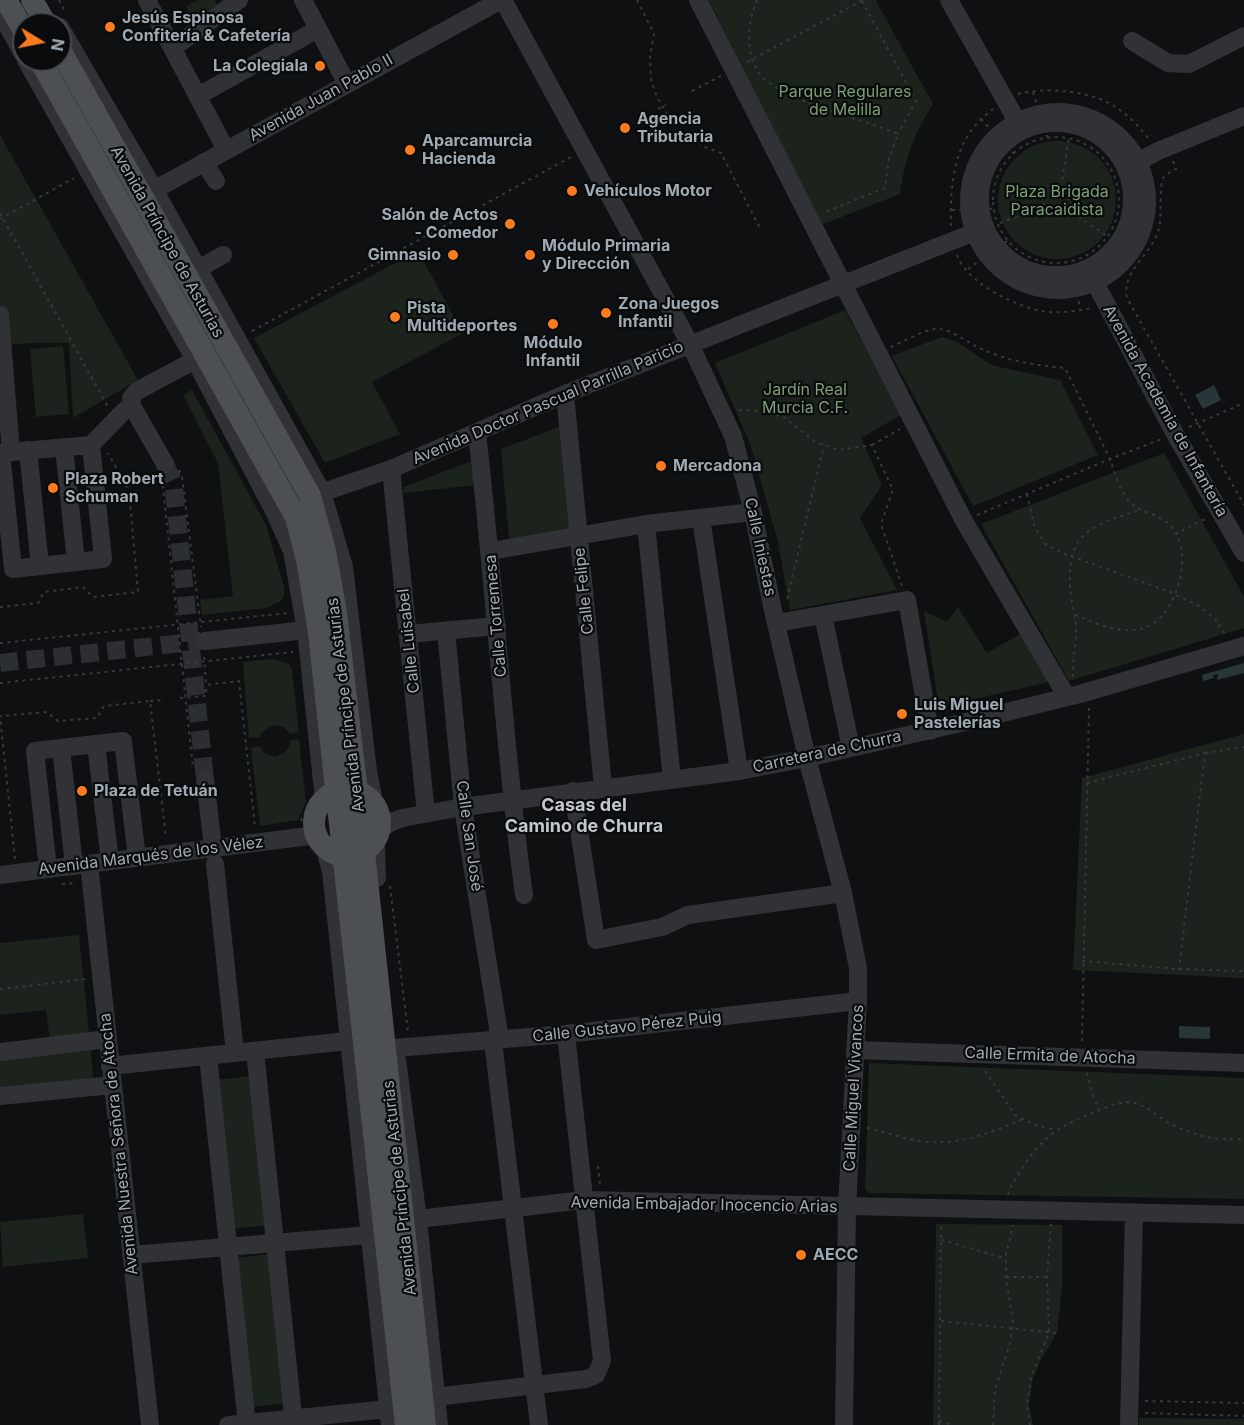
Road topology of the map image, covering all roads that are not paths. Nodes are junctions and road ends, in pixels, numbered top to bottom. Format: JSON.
{"nodes":[{"id":1,"x":147,"y":0,"type":"edge"},
{"id":2,"x":239,"y":0,"type":"edge"},
{"id":3,"x":303,"y":0,"type":"edge"},
{"id":4,"x":502,"y":0,"type":"edge"},
{"id":5,"x":698,"y":0,"type":"edge"},
{"id":6,"x":950,"y":0,"type":"edge"},
{"id":7,"x":0,"y":12,"type":"edge"},
{"id":8,"x":318,"y":29,"type":"junction"},
{"id":9,"x":12,"y":34,"type":"edge"},
{"id":10,"x":1244,"y":36,"type":"edge"},
{"id":11,"x":1132,"y":41,"type":"dead end"},
{"id":12,"x":173,"y":48,"type":"junction"},
{"id":13,"x":72,"y":50,"type":"edge"},
{"id":14,"x":72,"y":70,"type":"edge"},
{"id":15,"x":33,"y":72,"type":"edge"},
{"id":16,"x":47,"y":72,"type":"edge"},
{"id":17,"x":347,"y":84,"type":"junction"},
{"id":18,"x":198,"y":96,"type":"junction"},
{"id":19,"x":1244,"y":116,"type":"edge"},
{"id":20,"x":1019,"y":126,"type":"junction"},
{"id":21,"x":226,"y":150,"type":"junction"},
{"id":22,"x":204,"y":162,"type":"junction"},
{"id":23,"x":1132,"y":165,"type":"junction"},
{"id":24,"x":216,"y":181,"type":"dead end"},
{"id":25,"x":148,"y":193,"type":"junction"},
{"id":26,"x":979,"y":217,"type":"junction"},
{"id":27,"x":223,"y":255,"type":"dead end"},
{"id":28,"x":198,"y":269,"type":"junction"},
{"id":29,"x":1081,"y":275,"type":"junction"},
{"id":30,"x":843,"y":284,"type":"junction"},
{"id":31,"x":0,"y":321,"type":"edge"},
{"id":32,"x":690,"y":344,"type":"junction"},
{"id":33,"x":195,"y":360,"type":"junction"},
{"id":34,"x":3,"y":385,"type":"edge"},
{"id":35,"x":565,"y":394,"type":"junction"},
{"id":36,"x":132,"y":406,"type":"junction"},
{"id":37,"x":477,"y":432,"type":"junction"},
{"id":38,"x":91,"y":445,"type":"junction"},
{"id":39,"x":64,"y":448,"type":"junction"},
{"id":40,"x":10,"y":452,"type":"edge"},
{"id":41,"x":167,"y":469,"type":"tunnel mouth"},
{"id":42,"x":391,"y":469,"type":"junction"},
{"id":43,"x":316,"y":494,"type":"junction"},
{"id":44,"x":753,"y":512,"type":"junction"},
{"id":45,"x":701,"y":518,"type":"junction"},
{"id":46,"x":645,"y":524,"type":"junction"},
{"id":47,"x":578,"y":535,"type":"junction"},
{"id":48,"x":491,"y":551,"type":"junction"},
{"id":49,"x":1244,"y":553,"type":"edge"},
{"id":50,"x":76,"y":562,"type":"junction"},
{"id":51,"x":40,"y":566,"type":"junction"},
{"id":52,"x":775,"y":615,"type":"junction"},
{"id":53,"x":823,"y":615,"type":"junction"},
{"id":54,"x":497,"y":627,"type":"junction"},
{"id":55,"x":306,"y":630,"type":"junction"},
{"id":56,"x":446,"y":631,"type":"junction"},
{"id":57,"x":408,"y":634,"type":"junction"},
{"id":58,"x":203,"y":642,"type":"tunnel mouth"},
{"id":59,"x":1242,"y":647,"type":"edge"},
{"id":60,"x":1077,"y":694,"type":"junction"},
{"id":61,"x":930,"y":730,"type":"junction"},
{"id":62,"x":96,"y":744,"type":"junction"},
{"id":63,"x":61,"y":748,"type":"junction"},
{"id":64,"x":851,"y":748,"type":"junction"},
{"id":65,"x":807,"y":758,"type":"junction"},
{"id":66,"x":739,"y":771,"type":"junction"},
{"id":67,"x":199,"y":774,"type":"tunnel mouth"},
{"id":68,"x":672,"y":780,"type":"junction"},
{"id":69,"x":603,"y":787,"type":"junction"},
{"id":70,"x":573,"y":791,"type":"junction"},
{"id":71,"x":511,"y":800,"type":"junction"},
{"id":72,"x":463,"y":807,"type":"junction"},
{"id":73,"x":426,"y":814,"type":"junction"},
{"id":74,"x":340,"y":823,"type":"junction"},
{"id":75,"x":214,"y":856,"type":"junction"},
{"id":76,"x":137,"y":858,"type":"junction"},
{"id":77,"x":110,"y":861,"type":"junction"},
{"id":78,"x":82,"y":865,"type":"junction"},
{"id":79,"x":48,"y":869,"type":"junction"},
{"id":80,"x":0,"y":876,"type":"edge"},
{"id":81,"x":843,"y":893,"type":"junction"},
{"id":82,"x":524,"y":895,"type":"dead end"},
{"id":83,"x":858,"y":1001,"type":"junction"},
{"id":84,"x":566,"y":1034,"type":"junction"},
{"id":85,"x":107,"y":1039,"type":"junction"},
{"id":86,"x":496,"y":1040,"type":"junction"},
{"id":87,"x":348,"y":1041,"type":"junction"},
{"id":88,"x":395,"y":1048,"type":"junction"},
{"id":89,"x":855,"y":1050,"type":"junction"},
{"id":90,"x":255,"y":1051,"type":"junction"},
{"id":91,"x":0,"y":1052,"type":"edge"},
{"id":92,"x":235,"y":1053,"type":"junction"},
{"id":93,"x":208,"y":1056,"type":"junction"},
{"id":94,"x":1244,"y":1063,"type":"edge"},
{"id":95,"x":112,"y":1075,"type":"junction"},
{"id":96,"x":0,"y":1096,"type":"edge"},
{"id":97,"x":584,"y":1200,"type":"junction"},
{"id":98,"x":848,"y":1207,"type":"junction"},
{"id":99,"x":513,"y":1208,"type":"junction"},
{"id":100,"x":1134,"y":1213,"type":"junction"},
{"id":101,"x":1244,"y":1215,"type":"edge"},
{"id":102,"x":418,"y":1219,"type":"junction"},
{"id":103,"x":369,"y":1235,"type":"junction"},
{"id":104,"x":275,"y":1243,"type":"junction"},
{"id":105,"x":228,"y":1247,"type":"junction"},
{"id":106,"x":131,"y":1255,"type":"junction"},
{"id":107,"x":534,"y":1385,"type":"junction"},
{"id":108,"x":436,"y":1397,"type":"junction"},
{"id":109,"x":1129,"y":1413,"type":"edge"},
{"id":110,"x":389,"y":1417,"type":"edge"},
{"id":111,"x":294,"y":1422,"type":"edge"},
{"id":112,"x":240,"y":1424,"type":"edge"},
{"id":113,"x":150,"y":1425,"type":"edge"},
{"id":114,"x":406,"y":1425,"type":"edge"},
{"id":115,"x":425,"y":1425,"type":"edge"},
{"id":116,"x":439,"y":1425,"type":"edge"},
{"id":117,"x":539,"y":1425,"type":"edge"},
{"id":118,"x":844,"y":1425,"type":"edge"}],
"edges":[{"from":1,"to":12,"type":"street"},
{"from":2,"to":12,"type":"street"},
{"from":3,"to":8,"type":"street"},
{"from":4,"to":17,"type":"street","name":"Avenida Juan Pablo II"},
{"from":4,"to":32,"type":"street","name":"Calle Iniestas"},
{"from":5,"to":30,"type":"street"},
{"from":6,"to":20,"type":"street"},
{"from":7,"to":9,"type":"street"},
{"from":8,"to":17,"type":"street"},
{"from":8,"to":18,"type":"street"},
{"from":10,"to":11,"type":"street"},
{"from":12,"to":18,"type":"street"},
{"from":13,"to":25,"type":"street"},
{"from":14,"to":25,"type":"main road","name":"Avenida Príncipe de Asturias"},
{"from":15,"to":33,"type":"street"},
{"from":16,"to":74,"type":"main road","name":"Avenida Príncipe de Asturias"},
{"from":17,"to":21,"type":"street","name":"Avenida Juan Pablo II"},
{"from":18,"to":21,"type":"street"},
{"from":19,"to":23,"type":"street"},
{"from":20,"to":23,"type":"street"},
{"from":20,"to":26,"type":"street"},
{"from":21,"to":22,"type":"street","name":"Avenida Juan Pablo II"},
{"from":22,"to":24,"type":"street"},
{"from":22,"to":25,"type":"street","name":"Avenida Juan Pablo II"},
{"from":23,"to":29,"type":"street"},
{"from":25,"to":28,"type":"street"},
{"from":25,"to":43,"type":"main road","name":"Avenida Príncipe de Asturias"},
{"from":26,"to":29,"type":"street"},
{"from":26,"to":30,"type":"street","name":"Avenida Doctor Pascual Parrilla Paricio"},
{"from":27,"to":28,"type":"street"},
{"from":28,"to":43,"type":"street"},
{"from":29,"to":49,"type":"street","name":"Avenida Academia de Infantería"},
{"from":30,"to":32,"type":"street","name":"Avenida Doctor Pascual Parrilla Paricio"},
{"from":30,"to":60,"type":"street"},
{"from":31,"to":34,"type":"street"},
{"from":32,"to":35,"type":"street","name":"Avenida Doctor Pascual Parrilla Paricio"},
{"from":32,"to":44,"type":"street","name":"Calle Iniestas"},
{"from":33,"to":36,"type":"street"},
{"from":33,"to":55,"type":"street"},
{"from":34,"to":40,"type":"street"},
{"from":35,"to":37,"type":"street","name":"Avenida Doctor Pascual Parrilla Paricio"},
{"from":35,"to":47,"type":"street","name":"Calle Felipe"},
{"from":36,"to":38,"type":"street"},
{"from":36,"to":41,"type":"street"},
{"from":37,"to":42,"type":"street","name":"Avenida Doctor Pascual Parrilla Paricio"},
{"from":37,"to":48,"type":"street","name":"Calle Torremesa"},
{"from":38,"to":39,"type":"street"},
{"from":38,"to":50,"type":"street"},
{"from":39,"to":40,"type":"street"},
{"from":39,"to":50,"type":"street"},
{"from":40,"to":51,"type":"street"},
{"from":40,"to":51,"type":"street"},
{"from":42,"to":43,"type":"street","name":"Avenida Doctor Pascual Parrilla Paricio"},
{"from":42,"to":57,"type":"street","name":"Calle Luisabel"},
{"from":43,"to":74,"type":"main road","name":"Avenida Príncipe de Asturias"},
{"from":44,"to":45,"type":"street"},
{"from":44,"to":52,"type":"street","name":"Calle Iniestas"},
{"from":45,"to":46,"type":"street"},
{"from":45,"to":66,"type":"street"},
{"from":46,"to":47,"type":"street"},
{"from":46,"to":68,"type":"street"},
{"from":47,"to":48,"type":"street"},
{"from":47,"to":69,"type":"street","name":"Calle Felipe"},
{"from":48,"to":54,"type":"street","name":"Calle Torremesa"},
{"from":50,"to":51,"type":"street"},
{"from":52,"to":53,"type":"street"},
{"from":52,"to":65,"type":"street","name":"Calle Iniestas"},
{"from":53,"to":61,"type":"street"},
{"from":53,"to":64,"type":"street"},
{"from":54,"to":56,"type":"street"},
{"from":54,"to":71,"type":"street","name":"Calle Torremesa"},
{"from":55,"to":58,"type":"street"},
{"from":55,"to":74,"type":"street"},
{"from":56,"to":57,"type":"street"},
{"from":56,"to":72,"type":"street","name":"Calle San José"},
{"from":57,"to":73,"type":"street","name":"Calle Luisabel"},
{"from":59,"to":60,"type":"street","name":"Carretera de Churra"},
{"from":60,"to":61,"type":"street","name":"Carretera de Churra"},
{"from":61,"to":64,"type":"street","name":"Carretera de Churra"},
{"from":62,"to":63,"type":"street"},
{"from":62,"to":76,"type":"street"},
{"from":62,"to":77,"type":"street"},
{"from":63,"to":78,"type":"street","name":"Avenida Nuestra Señora de Atocha"},
{"from":63,"to":79,"type":"street"},
{"from":64,"to":65,"type":"street","name":"Carretera de Churra"},
{"from":65,"to":66,"type":"street","name":"Carretera de Churra"},
{"from":65,"to":81,"type":"street","name":"Calle Miguel Vivancos"},
{"from":66,"to":68,"type":"street","name":"Carretera de Churra"},
{"from":67,"to":75,"type":"street"},
{"from":68,"to":69,"type":"street","name":"Carretera de Churra"},
{"from":69,"to":70,"type":"street","name":"Carretera de Churra"},
{"from":70,"to":71,"type":"street","name":"Carretera de Churra"},
{"from":70,"to":81,"type":"street"},
{"from":71,"to":72,"type":"street","name":"Carretera de Churra"},
{"from":71,"to":82,"type":"street","name":"Calle Torremesa"},
{"from":72,"to":73,"type":"street","name":"Carretera de Churra"},
{"from":72,"to":86,"type":"street","name":"Calle San José"},
{"from":73,"to":74,"type":"street","name":"Carretera de Churra"},
{"from":74,"to":75,"type":"street","name":"Avenida Marqués de los Vélez"},
{"from":74,"to":87,"type":"street"},
{"from":74,"to":88,"type":"street"},
{"from":74,"to":114,"type":"main road","name":"Avenida Príncipe de Asturias"},
{"from":74,"to":115,"type":"main road","name":"Avenida Príncipe de Asturias"},
{"from":75,"to":76,"type":"street","name":"Avenida Marqués de los Vélez"},
{"from":75,"to":92,"type":"street"},
{"from":76,"to":77,"type":"street","name":"Avenida Marqués de los Vélez"},
{"from":77,"to":78,"type":"street","name":"Avenida Marqués de los Vélez"},
{"from":78,"to":79,"type":"street","name":"Avenida Marqués de los Vélez"},
{"from":78,"to":85,"type":"street","name":"Avenida Nuestra Señora de Atocha"},
{"from":79,"to":80,"type":"street","name":"Avenida Marqués de los Vélez"},
{"from":81,"to":83,"type":"street","name":"Calle Miguel Vivancos"},
{"from":83,"to":84,"type":"street","name":"Calle Gustavo Pérez Puig"},
{"from":83,"to":89,"type":"street","name":"Calle Miguel Vivancos"},
{"from":84,"to":86,"type":"street","name":"Calle Gustavo Pérez Puig"},
{"from":84,"to":97,"type":"street"},
{"from":85,"to":91,"type":"street"},
{"from":85,"to":95,"type":"street","name":"Avenida Nuestra Señora de Atocha"},
{"from":86,"to":88,"type":"street","name":"Calle Gustavo Pérez Puig"},
{"from":86,"to":99,"type":"street","name":"Calle San José"},
{"from":87,"to":90,"type":"street"},
{"from":87,"to":103,"type":"street"},
{"from":88,"to":102,"type":"street"},
{"from":89,"to":94,"type":"street","name":"Calle Ermita de Atocha"},
{"from":89,"to":98,"type":"street","name":"Calle Miguel Vivancos"},
{"from":90,"to":92,"type":"street"},
{"from":90,"to":104,"type":"street"},
{"from":92,"to":93,"type":"street"},
{"from":93,"to":95,"type":"street"},
{"from":93,"to":105,"type":"street"},
{"from":95,"to":96,"type":"street"},
{"from":95,"to":106,"type":"street","name":"Avenida Nuestra Señora de Atocha"},
{"from":97,"to":98,"type":"street","name":"Avenida Embajador Inocencio Arias"},
{"from":97,"to":99,"type":"street","name":"Avenida Embajador Inocencio Arias"},
{"from":97,"to":107,"type":"street"},
{"from":98,"to":100,"type":"street","name":"Avenida Embajador Inocencio Arias"},
{"from":98,"to":118,"type":"street","name":"Calle Miguel Vivancos"},
{"from":99,"to":102,"type":"street","name":"Avenida Embajador Inocencio Arias"},
{"from":99,"to":107,"type":"street","name":"Calle San José"},
{"from":100,"to":101,"type":"street","name":"Avenida Embajador Inocencio Arias"},
{"from":100,"to":109,"type":"street"},
{"from":102,"to":108,"type":"street"},
{"from":103,"to":104,"type":"street"},
{"from":103,"to":110,"type":"street"},
{"from":104,"to":105,"type":"street"},
{"from":104,"to":111,"type":"street"},
{"from":105,"to":106,"type":"street"},
{"from":105,"to":112,"type":"street"},
{"from":106,"to":113,"type":"street","name":"Avenida Nuestra Señora de Atocha"},
{"from":107,"to":108,"type":"street"},
{"from":107,"to":117,"type":"street","name":"Calle San José"},
{"from":108,"to":116,"type":"street"},
{"from":110,"to":111,"type":"street"},
{"from":111,"to":112,"type":"street"}]}
